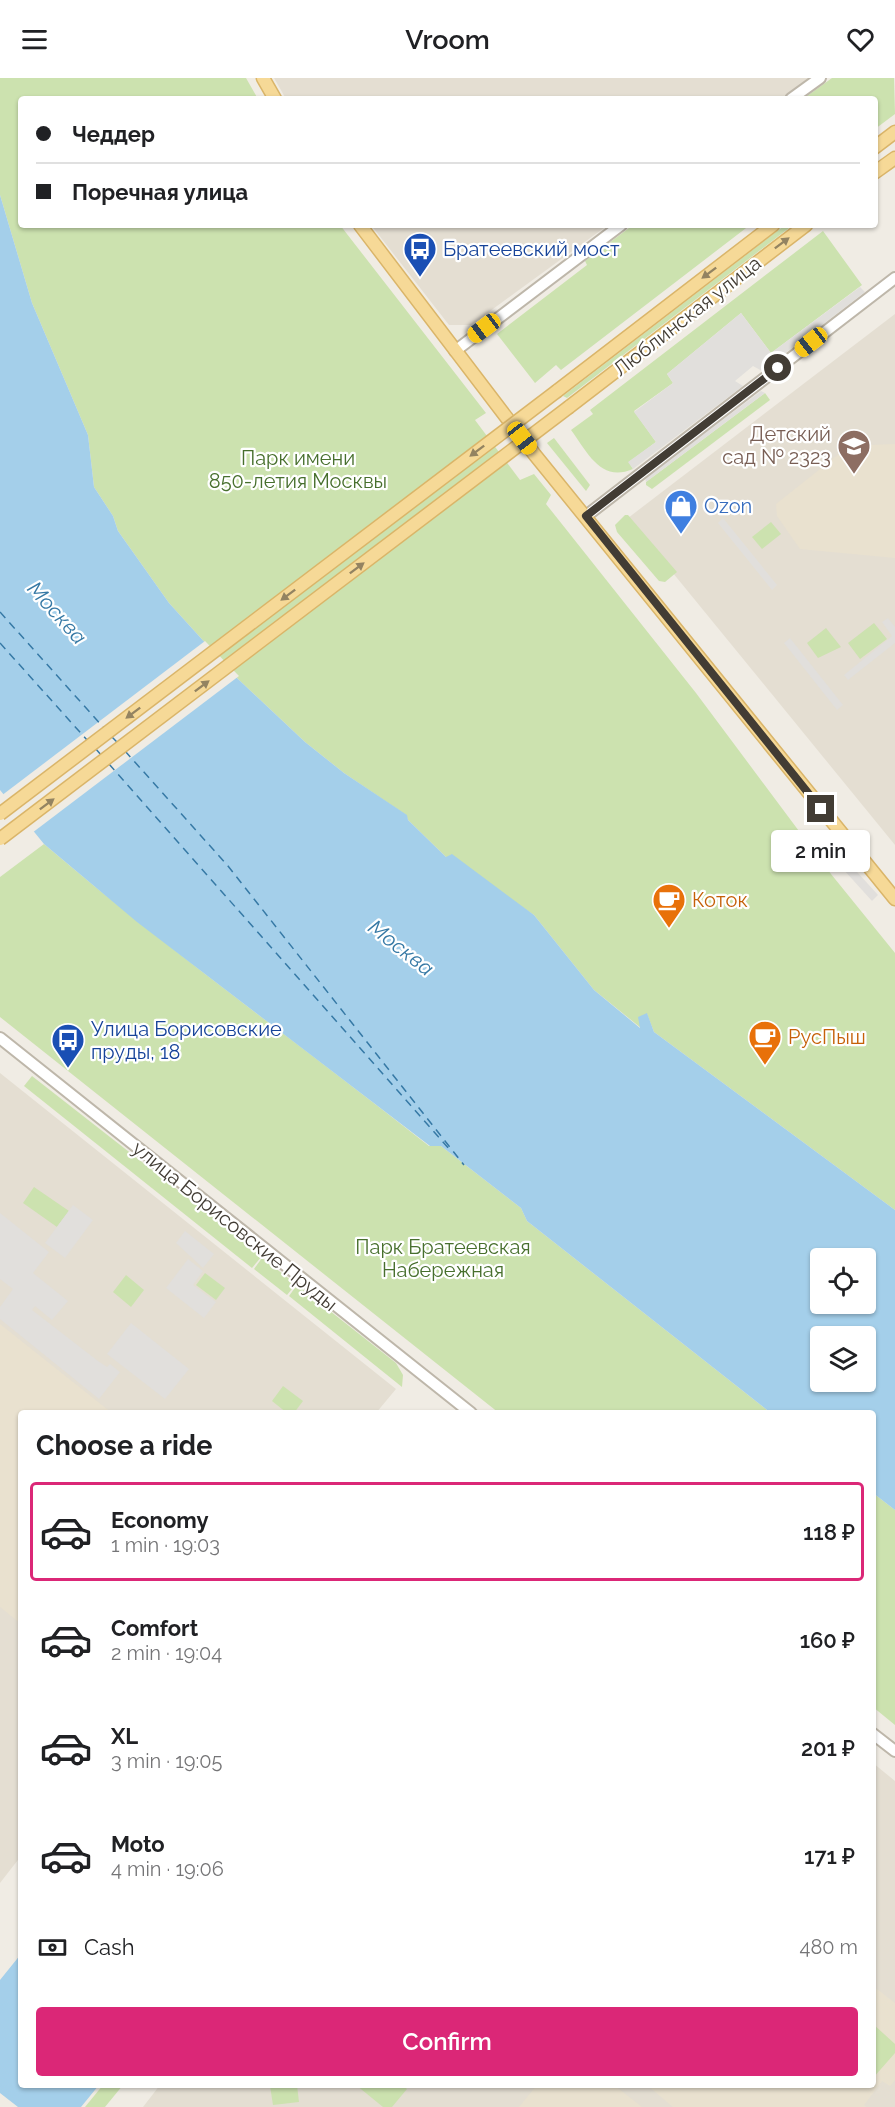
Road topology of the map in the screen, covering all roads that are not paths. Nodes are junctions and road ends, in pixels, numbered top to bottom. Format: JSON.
{"nodes":[{"id":1,"x":263,"y":78,"type":"edge"},
{"id":2,"x":820,"y":78,"type":"edge"},
{"id":3,"x":273,"y":96,"type":"edge"},
{"id":4,"x":795,"y":96,"type":"edge"},
{"id":5,"x":895,"y":132,"type":"edge"},
{"id":6,"x":878,"y":145,"type":"edge"},
{"id":7,"x":895,"y":158,"type":"edge"},
{"id":8,"x":878,"y":170,"type":"edge"},
{"id":9,"x":362,"y":228,"type":"edge"},
{"id":10,"x":617,"y":228,"type":"edge"},
{"id":11,"x":769,"y":228,"type":"edge"},
{"id":12,"x":802,"y":228,"type":"edge"},
{"id":13,"x":895,"y":279,"type":"edge"},
{"id":14,"x":455,"y":351,"type":"junction"},
{"id":15,"x":586,"y":516,"type":"junction"},
{"id":16,"x":0,"y":814,"type":"edge"},
{"id":17,"x":0,"y":839,"type":"edge"},
{"id":18,"x":895,"y":899,"type":"edge"},
{"id":19,"x":0,"y":1038,"type":"edge"},
{"id":20,"x":467,"y":1410,"type":"edge"},
{"id":21,"x":876,"y":1736,"type":"edge"},
{"id":22,"x":895,"y":1751,"type":"edge"}],
"edges":[{"from":1,"to":3,"type":"main road"},
{"from":2,"to":4,"type":"street"},
{"from":5,"to":6,"type":"main road"},
{"from":7,"to":8,"type":"main road"},
{"from":9,"to":14,"type":"main road"},
{"from":10,"to":14,"type":"street"},
{"from":11,"to":16,"type":"main road","name":"Люблинская улица","one_way":true,"bridge":true},
{"from":17,"to":12,"type":"main road","name":"Люблинская улица","one_way":true,"bridge":true},
{"from":13,"to":15,"type":"street"},
{"from":14,"to":15,"type":"main road"},
{"from":15,"to":18,"type":"main road"},
{"from":19,"to":20,"type":"street","name":"улица Борисовские Пруды"},
{"from":21,"to":22,"type":"street"}]}
